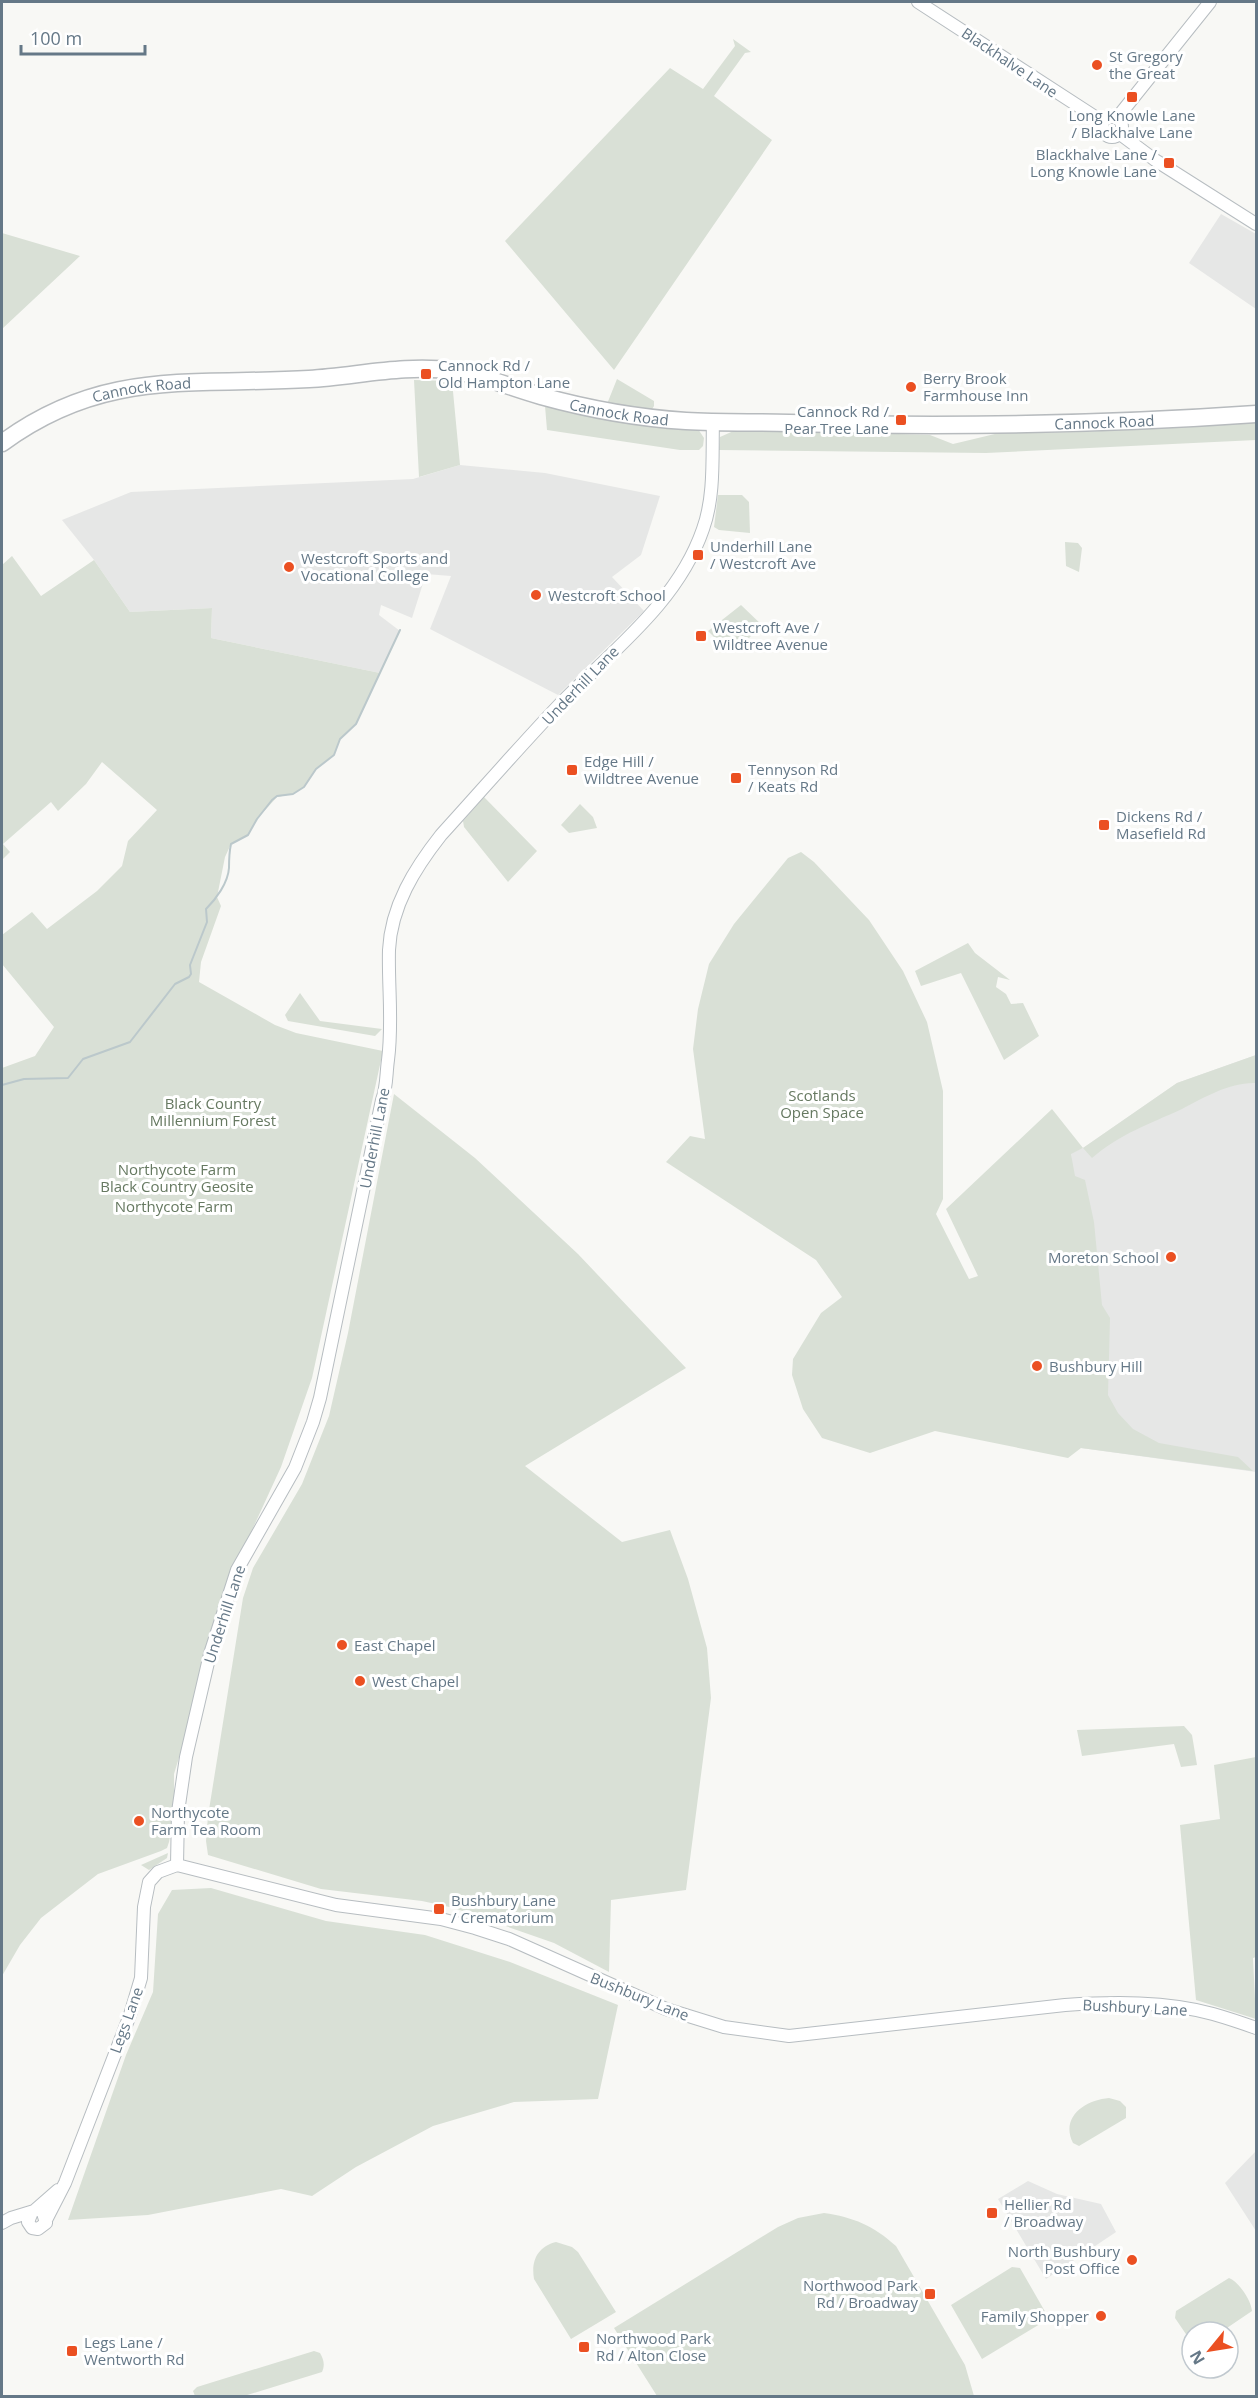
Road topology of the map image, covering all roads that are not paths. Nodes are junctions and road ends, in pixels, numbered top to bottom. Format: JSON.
{"nodes":[{"id":1,"x":918,"y":2,"type":"edge"},
{"id":2,"x":1210,"y":2,"type":"edge"},
{"id":3,"x":1118,"y":118,"type":"junction"},
{"id":4,"x":1103,"y":122,"type":"junction"},
{"id":5,"x":1120,"y":134,"type":"junction"},
{"id":6,"x":1257,"y":224,"type":"edge"},
{"id":7,"x":1257,"y":414,"type":"edge"},
{"id":8,"x":713,"y":421,"type":"junction"},
{"id":9,"x":2,"y":443,"type":"edge"},
{"id":10,"x":177,"y":1865,"type":"junction"},
{"id":11,"x":1257,"y":2028,"type":"edge"},
{"id":12,"x":65,"y":2183,"type":"junction"},
{"id":13,"x":33,"y":2212,"type":"junction"},
{"id":14,"x":46,"y":2220,"type":"junction"},
{"id":15,"x":2,"y":2225,"type":"edge"},
{"id":16,"x":30,"y":2226,"type":"junction"}],
"edges":[{"from":1,"to":4,"type":"street","name":"Blackhalve Lane"},
{"from":2,"to":3,"type":"street"},
{"from":3,"to":4,"type":"street"},
{"from":3,"to":5,"type":"street"},
{"from":4,"to":5,"type":"street"},
{"from":5,"to":6,"type":"street"},
{"from":7,"to":8,"type":"highway","name":"Cannock Road"},
{"from":8,"to":9,"type":"highway","name":"Cannock Road"},
{"from":8,"to":10,"type":"street","name":"Underhill Lane"},
{"from":10,"to":11,"type":"street","name":"Bushbury Lane"},
{"from":10,"to":12,"type":"street","name":"Legs Lane"},
{"from":12,"to":13,"type":"street","name":"Legs Lane"},
{"from":12,"to":14,"type":"street","name":"Legs Lane"},
{"from":13,"to":14,"type":"street"},
{"from":13,"to":15,"type":"street"},
{"from":13,"to":16,"type":"street"},
{"from":14,"to":16,"type":"street"},
{"from":15,"to":16,"type":"street"}]}
